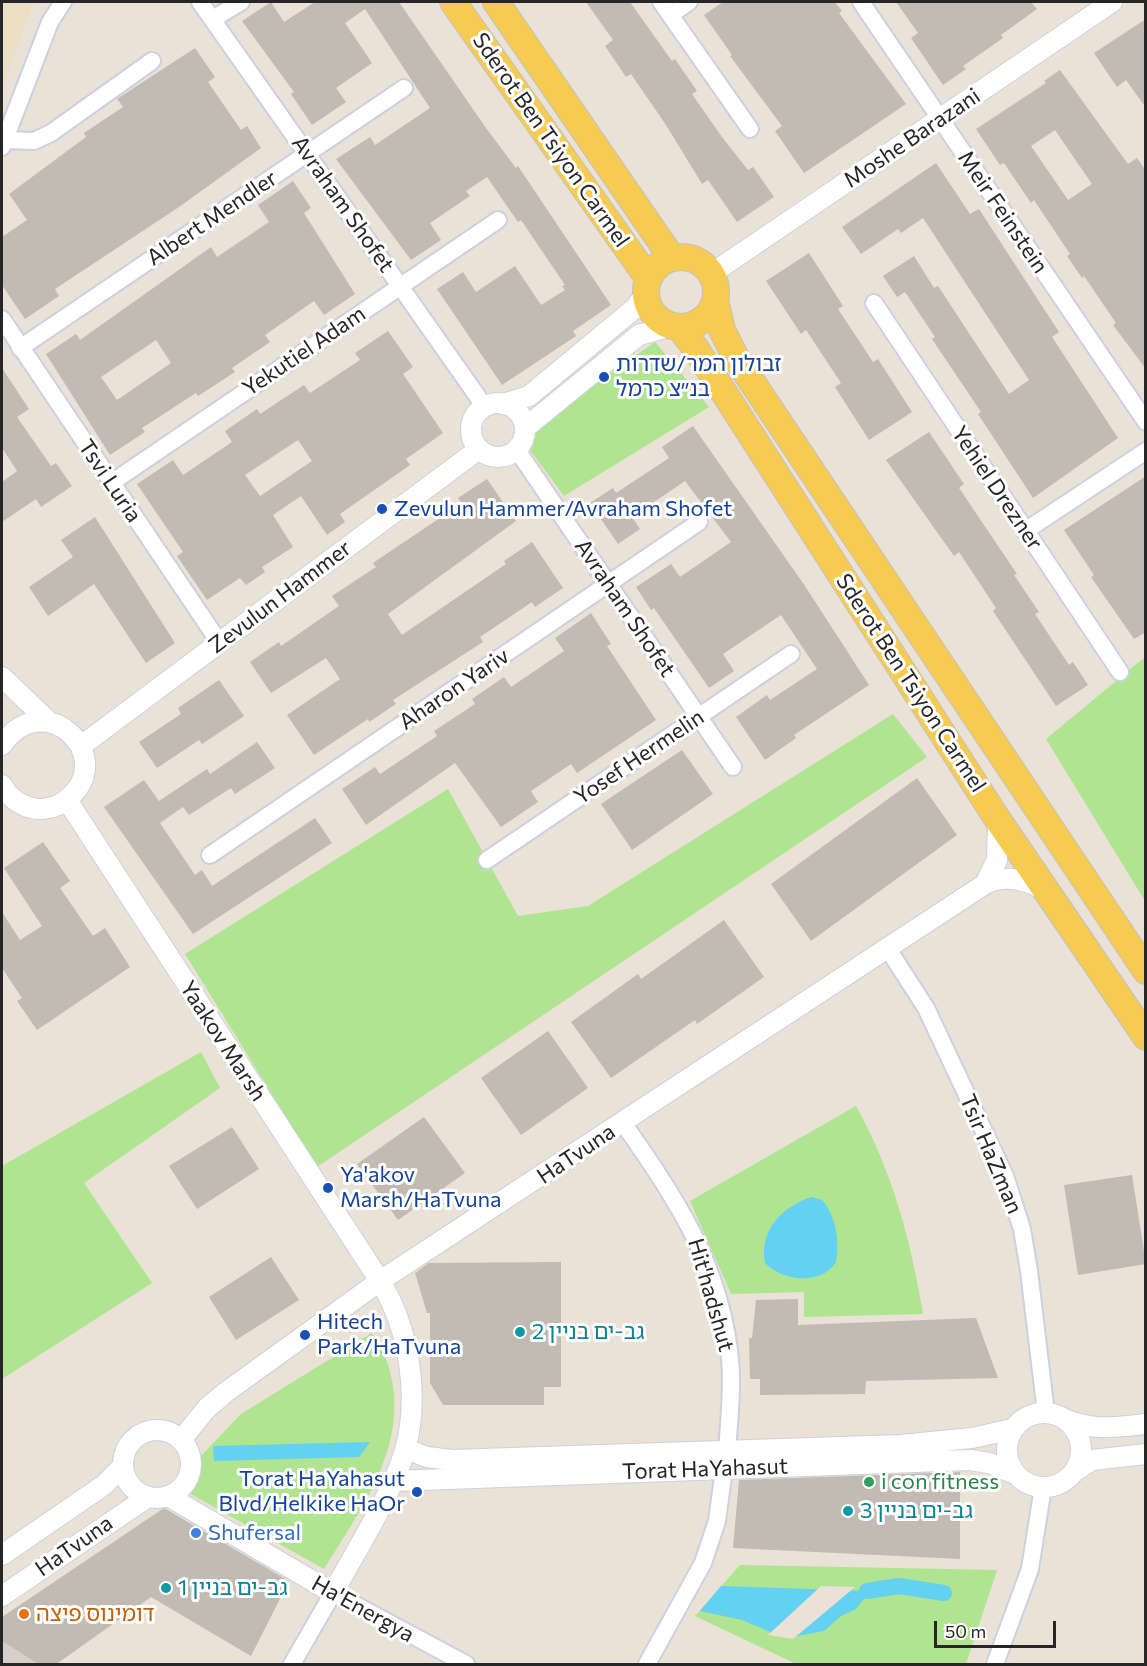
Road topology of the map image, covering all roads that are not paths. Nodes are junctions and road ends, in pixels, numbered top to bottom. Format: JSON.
{"nodes":[{"id":1,"x":63,"y":2,"type":"edge"},
{"id":2,"x":200,"y":2,"type":"edge"},
{"id":3,"x":241,"y":2,"type":"edge"},
{"id":4,"x":453,"y":2,"type":"edge"},
{"id":5,"x":496,"y":2,"type":"edge"},
{"id":6,"x":689,"y":2,"type":"edge"},
{"id":7,"x":861,"y":2,"type":"edge"},
{"id":8,"x":1112,"y":2,"type":"edge"},
{"id":9,"x":666,"y":8,"type":"edge"},
{"id":10,"x":213,"y":19,"type":"junction"},
{"id":11,"x":152,"y":61,"type":"dead end"},
{"id":12,"x":404,"y":88,"type":"dead end"},
{"id":13,"x":940,"y":118,"type":"junction"},
{"id":14,"x":750,"y":129,"type":"dead end"},
{"id":15,"x":3,"y":143,"type":"edge"},
{"id":16,"x":307,"y":153,"type":"junction"},
{"id":17,"x":498,"y":220,"type":"dead end"},
{"id":18,"x":672,"y":258,"type":"junction"},
{"id":19,"x":711,"y":274,"type":"junction"},
{"id":20,"x":400,"y":286,"type":"junction"},
{"id":21,"x":647,"y":287,"type":"junction"},
{"id":22,"x":716,"y":300,"type":"junction"},
{"id":23,"x":874,"y":303,"type":"dead end"},
{"id":24,"x":2,"y":319,"type":"edge"},
{"id":25,"x":676,"y":327,"type":"junction"},
{"id":26,"x":20,"y":348,"type":"junction"},
{"id":27,"x":494,"y":405,"type":"junction"},
{"id":28,"x":1146,"y":422,"type":"edge"},
{"id":29,"x":525,"y":428,"type":"junction"},
{"id":30,"x":479,"y":449,"type":"junction"},
{"id":31,"x":517,"y":450,"type":"junction"},
{"id":32,"x":1146,"y":451,"type":"edge"},
{"id":33,"x":111,"y":483,"type":"junction"},
{"id":34,"x":699,"y":522,"type":"dead end"},
{"id":35,"x":1024,"y":531,"type":"junction"},
{"id":36,"x":608,"y":584,"type":"junction"},
{"id":37,"x":219,"y":642,"type":"junction"},
{"id":38,"x":791,"y":654,"type":"dead end"},
{"id":39,"x":1120,"y":672,"type":"dead end"},
{"id":40,"x":2,"y":677,"type":"edge"},
{"id":41,"x":698,"y":716,"type":"junction"},
{"id":42,"x":48,"y":721,"type":"junction"},
{"id":43,"x":2,"y":745,"type":"edge"},
{"id":44,"x":81,"y":746,"type":"junction"},
{"id":45,"x":733,"y":767,"type":"dead end"},
{"id":46,"x":3,"y":790,"type":"edge"},
{"id":47,"x":67,"y":800,"type":"junction"},
{"id":48,"x":998,"y":820,"type":"junction"},
{"id":49,"x":210,"y":855,"type":"dead end"},
{"id":50,"x":487,"y":860,"type":"dead end"},
{"id":51,"x":985,"y":884,"type":"junction"},
{"id":52,"x":1045,"y":891,"type":"junction"},
{"id":53,"x":888,"y":950,"type":"junction"},
{"id":54,"x":1146,"y":971,"type":"edge"},
{"id":55,"x":1146,"y":1037,"type":"edge"},
{"id":56,"x":622,"y":1123,"type":"junction"},
{"id":57,"x":380,"y":1281,"type":"junction"},
{"id":58,"x":1046,"y":1413,"type":"junction"},
{"id":59,"x":1067,"y":1420,"type":"junction"},
{"id":60,"x":1146,"y":1424,"type":"edge"},
{"id":61,"x":1012,"y":1430,"type":"junction"},
{"id":62,"x":181,"y":1440,"type":"junction"},
{"id":63,"x":406,"y":1449,"type":"junction"},
{"id":64,"x":1146,"y":1454,"type":"edge"},
{"id":65,"x":726,"y":1460,"type":"junction"},
{"id":66,"x":123,"y":1466,"type":"junction"},
{"id":67,"x":1075,"y":1471,"type":"junction"},
{"id":68,"x":1015,"y":1474,"type":"junction"},
{"id":69,"x":393,"y":1481,"type":"junction"},
{"id":70,"x":1042,"y":1487,"type":"junction"},
{"id":71,"x":168,"y":1496,"type":"junction"},
{"id":72,"x":148,"y":1497,"type":"junction"},
{"id":73,"x":2,"y":1555,"type":"edge"},
{"id":74,"x":333,"y":1593,"type":"junction"},
{"id":75,"x":2,"y":1596,"type":"edge"},
{"id":76,"x":292,"y":1665,"type":"edge"},
{"id":77,"x":466,"y":1665,"type":"edge"},
{"id":78,"x":646,"y":1665,"type":"edge"},
{"id":79,"x":995,"y":1665,"type":"edge"}],
"edges":[{"from":1,"to":15,"type":"street"},
{"from":2,"to":10,"type":"street","name":"Avraham Shofet"},
{"from":3,"to":10,"type":"street"},
{"from":4,"to":21,"type":"main road","name":"Sderot Ben Tsiyon Carmel"},
{"from":5,"to":18,"type":"main road","name":"Sderot Ben Tsiyon Carmel"},
{"from":6,"to":9,"type":"street"},
{"from":7,"to":13,"type":"street","name":"Meir Feinstein"},
{"from":8,"to":13,"type":"street","name":"Moshe Barazani"},
{"from":9,"to":14,"type":"street"},
{"from":10,"to":16,"type":"street","name":"Avraham Shofet"},
{"from":11,"to":15,"type":"street"},
{"from":12,"to":16,"type":"street","name":"Albert Mendler"},
{"from":13,"to":19,"type":"street","name":"Moshe Barazani"},
{"from":13,"to":28,"type":"street","name":"Meir Feinstein"},
{"from":16,"to":20,"type":"street","name":"Avraham Shofet"},
{"from":16,"to":26,"type":"street","name":"Albert Mendler"},
{"from":17,"to":20,"type":"street","name":"Yekutiel Adam"},
{"from":18,"to":19,"type":"main road"},
{"from":18,"to":21,"type":"main road"},
{"from":19,"to":22,"type":"main road"},
{"from":20,"to":27,"type":"street","name":"Avraham Shofet"},
{"from":20,"to":33,"type":"street","name":"Yekutiel Adam"},
{"from":21,"to":25,"type":"main road"},
{"from":21,"to":27,"type":"street"},
{"from":22,"to":25,"type":"main road"},
{"from":22,"to":54,"type":"main road","name":"Sderot Ben Tsiyon Carmel"},
{"from":23,"to":35,"type":"street","name":"Yehiel Drezner"},
{"from":24,"to":26,"type":"street","name":"Tsvi Luria"},
{"from":25,"to":29,"type":"street"},
{"from":25,"to":48,"type":"main road","name":"Sderot Ben Tsiyon Carmel"},
{"from":26,"to":33,"type":"street","name":"Tsvi Luria"},
{"from":27,"to":29,"type":"street"},
{"from":27,"to":30,"type":"street"},
{"from":29,"to":31,"type":"street"},
{"from":30,"to":31,"type":"street"},
{"from":30,"to":37,"type":"street","name":"Zevulun Hammer"},
{"from":31,"to":36,"type":"street","name":"Avraham Shofet"},
{"from":32,"to":35,"type":"street"},
{"from":33,"to":37,"type":"street","name":"Tsvi Luria"},
{"from":34,"to":36,"type":"street","name":"Aharon Yariv"},
{"from":35,"to":39,"type":"street","name":"Yehiel Drezner"},
{"from":36,"to":41,"type":"street","name":"Avraham Shofet"},
{"from":36,"to":49,"type":"street","name":"Aharon Yariv"},
{"from":37,"to":44,"type":"street","name":"Zevulun Hammer"},
{"from":38,"to":41,"type":"street","name":"Yosef Hermelin"},
{"from":40,"to":42,"type":"street"},
{"from":41,"to":45,"type":"street","name":"Avraham Shofet"},
{"from":41,"to":50,"type":"street","name":"Yosef Hermelin"},
{"from":42,"to":43,"type":"street"},
{"from":42,"to":44,"type":"street"},
{"from":44,"to":47,"type":"street"},
{"from":46,"to":47,"type":"street"},
{"from":47,"to":57,"type":"street","name":"Yaakov Marsh"},
{"from":48,"to":51,"type":"street"},
{"from":48,"to":52,"type":"main road","name":"Sderot Ben Tsiyon Carmel"},
{"from":51,"to":52,"type":"street","name":"HaTvuna"},
{"from":51,"to":53,"type":"street","name":"HaTvuna"},
{"from":52,"to":55,"type":"main road","name":"Sderot Ben Tsiyon Carmel"},
{"from":53,"to":56,"type":"street","name":"HaTvuna"},
{"from":53,"to":58,"type":"street","name":"Tsir HaZman"},
{"from":56,"to":57,"type":"street","name":"HaTvuna"},
{"from":56,"to":65,"type":"street","name":"Hit'hadshut"},
{"from":57,"to":62,"type":"street","name":"HaTvuna"},
{"from":57,"to":63,"type":"street","name":"Yaakov Marsh"},
{"from":58,"to":59,"type":"street"},
{"from":58,"to":61,"type":"street"},
{"from":59,"to":60,"type":"street"},
{"from":59,"to":67,"type":"street"},
{"from":61,"to":65,"type":"street","name":"Torat HaYahasut"},
{"from":61,"to":68,"type":"street"},
{"from":62,"to":66,"type":"street"},
{"from":62,"to":71,"type":"street"},
{"from":63,"to":65,"type":"street","name":"Torat HaYahasut"},
{"from":63,"to":69,"type":"street","name":"Yaakov Marsh"},
{"from":64,"to":67,"type":"street"},
{"from":65,"to":68,"type":"street","name":"Torat HaYahasut"},
{"from":65,"to":69,"type":"street","name":"Torat HaYahasut"},
{"from":65,"to":78,"type":"street","name":"Hit'hadshut"},
{"from":66,"to":72,"type":"street"},
{"from":66,"to":73,"type":"street","name":"HaTvuna"},
{"from":67,"to":70,"type":"street"},
{"from":68,"to":70,"type":"street"},
{"from":69,"to":74,"type":"street","name":"Yaakov Marsh"},
{"from":70,"to":79,"type":"street"},
{"from":71,"to":72,"type":"street"},
{"from":71,"to":74,"type":"street","name":"Ha'Energya"},
{"from":72,"to":75,"type":"street","name":"HaTvuna"},
{"from":74,"to":76,"type":"street"},
{"from":74,"to":77,"type":"street","name":"Ha'Energya"}]}
